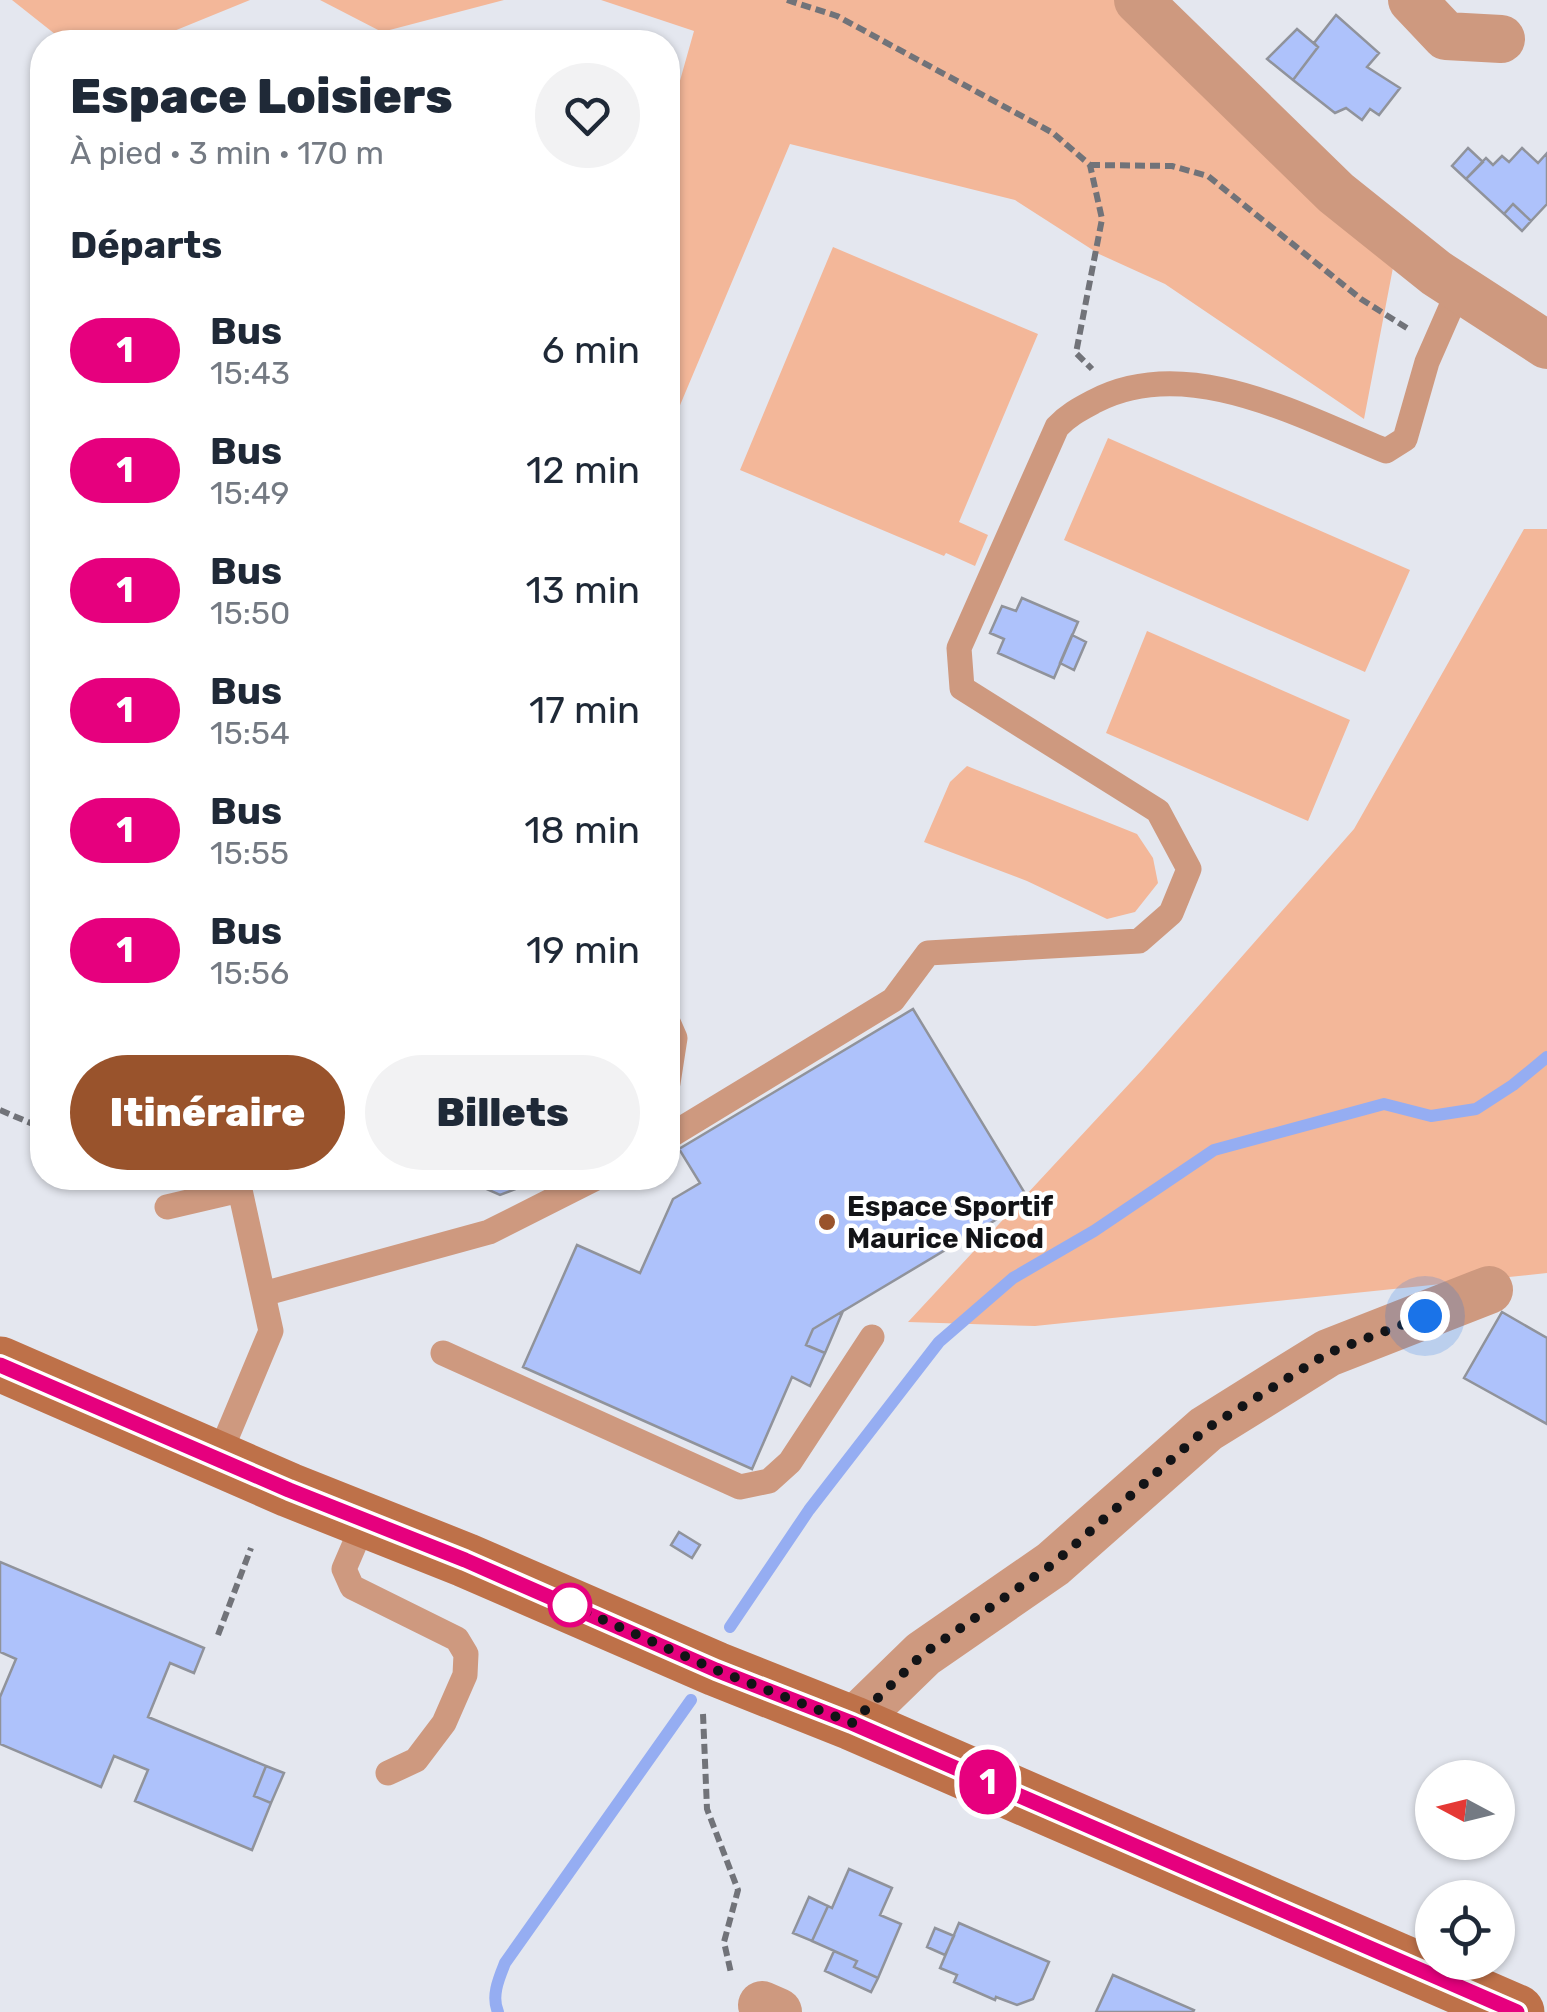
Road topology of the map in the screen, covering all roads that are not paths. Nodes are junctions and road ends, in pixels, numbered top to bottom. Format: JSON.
{"nodes":[{"id":1,"x":1138,"y":0,"type":"edge"},
{"id":2,"x":1412,"y":0,"type":"edge"},
{"id":3,"x":1501,"y":39,"type":"dead end"},
{"id":4,"x":1459,"y":289,"type":"junction"},
{"id":5,"x":1547,"y":344,"type":"edge"},
{"id":6,"x":680,"y":1130,"type":"edge"},
{"id":7,"x":189,"y":1190,"type":"edge"},
{"id":8,"x":240,"y":1190,"type":"edge"},
{"id":9,"x":572,"y":1190,"type":"edge"},
{"id":10,"x":167,"y":1207,"type":"dead end"},
{"id":11,"x":1490,"y":1290,"type":"dead end"},
{"id":12,"x":263,"y":1294,"type":"junction"},
{"id":13,"x":872,"y":1336,"type":"dead end"},
{"id":14,"x":443,"y":1354,"type":"dead end"},
{"id":15,"x":0,"y":1364,"type":"edge"},
{"id":16,"x":216,"y":1460,"type":"junction"},
{"id":17,"x":365,"y":1520,"type":"junction"},
{"id":18,"x":852,"y":1723,"type":"junction"},
{"id":19,"x":388,"y":1773,"type":"dead end"},
{"id":20,"x":1518,"y":2012,"type":"edge"}],
"edges":[{"from":1,"to":4,"type":"street"},
{"from":2,"to":3,"type":"street"},
{"from":4,"to":5,"type":"street"},
{"from":4,"to":6,"type":"lane"},
{"from":7,"to":10,"type":"lane"},
{"from":8,"to":12,"type":"lane"},
{"from":9,"to":12,"type":"lane"},
{"from":11,"to":18,"type":"street"},
{"from":12,"to":16,"type":"lane"},
{"from":13,"to":14,"type":"lane"},
{"from":15,"to":16,"type":"main road"},
{"from":16,"to":17,"type":"main road"},
{"from":17,"to":18,"type":"main road"},
{"from":17,"to":19,"type":"lane"},
{"from":18,"to":20,"type":"main road"}]}
